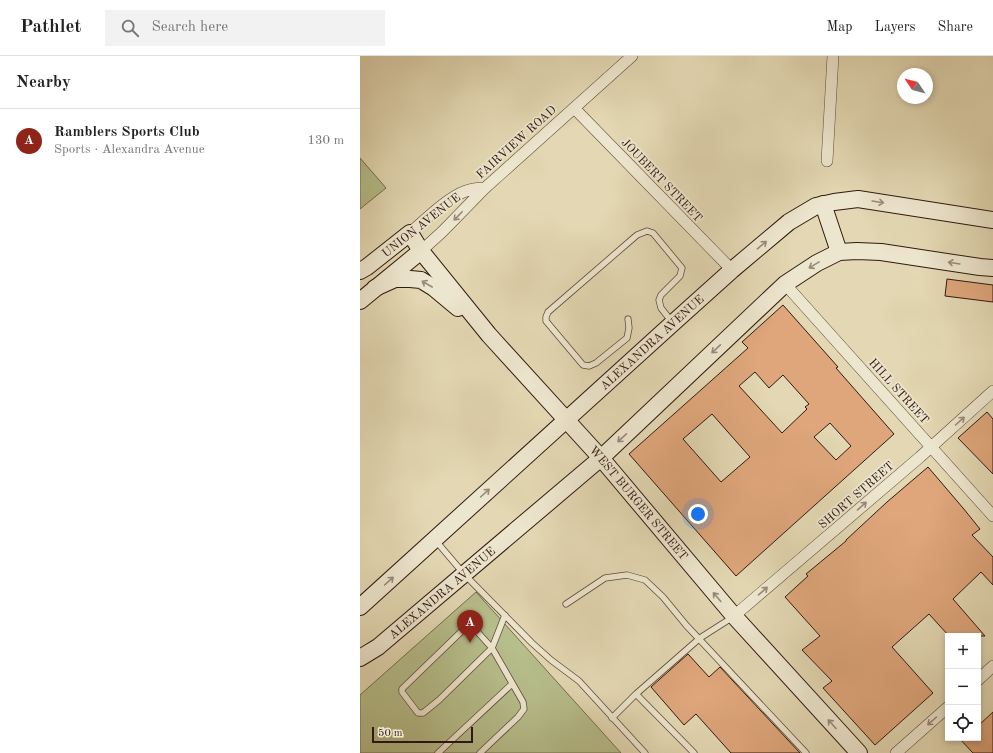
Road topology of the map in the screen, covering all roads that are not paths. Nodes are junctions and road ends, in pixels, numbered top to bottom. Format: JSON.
{"nodes":[{"id":1,"x":632,"y":56,"type":"edge"},
{"id":2,"x":833,"y":56,"type":"edge"},
{"id":3,"x":574,"y":108,"type":"junction"},
{"id":4,"x":827,"y":161,"type":"dead end"},
{"id":5,"x":485,"y":188,"type":"junction"},
{"id":6,"x":823,"y":204,"type":"junction"},
{"id":7,"x":993,"y":220,"type":"edge"},
{"id":8,"x":410,"y":233,"type":"junction"},
{"id":9,"x":421,"y":251,"type":"junction"},
{"id":10,"x":840,"y":252,"type":"junction"},
{"id":11,"x":993,"y":268,"type":"edge"},
{"id":12,"x":732,"y":270,"type":"junction"},
{"id":13,"x":360,"y":271,"type":"edge"},
{"id":14,"x":785,"y":284,"type":"junction"},
{"id":15,"x":375,"y":288,"type":"junction"},
{"id":16,"x":360,"y":301,"type":"edge"},
{"id":17,"x":628,"y":319,"type":"dead end"},
{"id":18,"x":673,"y":323,"type":"junction"},
{"id":19,"x":490,"y":335,"type":"junction"},
{"id":20,"x":993,"y":392,"type":"edge"},
{"id":21,"x":566,"y":420,"type":"junction"},
{"id":22,"x":931,"y":447,"type":"junction"},
{"id":23,"x":601,"y":458,"type":"junction"},
{"id":24,"x":993,"y":516,"type":"edge"},
{"id":25,"x":434,"y":539,"type":"junction"},
{"id":26,"x":464,"y":574,"type":"junction"},
{"id":27,"x":566,"y":604,"type":"dead end"},
{"id":28,"x":360,"y":607,"type":"edge"},
{"id":29,"x":505,"y":615,"type":"junction"},
{"id":30,"x":734,"y":616,"type":"junction"},
{"id":31,"x":700,"y":638,"type":"junction"},
{"id":32,"x":378,"y":647,"type":"junction"},
{"id":33,"x":492,"y":648,"type":"junction"},
{"id":34,"x":360,"y":658,"type":"edge"},
{"id":35,"x":360,"y":662,"type":"edge"},
{"id":36,"x":993,"y":666,"type":"edge"},
{"id":37,"x":981,"y":677,"type":"edge"},
{"id":38,"x":512,"y":684,"type":"junction"},
{"id":39,"x":636,"y":694,"type":"junction"},
{"id":40,"x":945,"y":710,"type":"edge"},
{"id":41,"x":612,"y":718,"type":"junction"},
{"id":42,"x":438,"y":753,"type":"edge"},
{"id":43,"x":480,"y":753,"type":"edge"},
{"id":44,"x":645,"y":753,"type":"edge"},
{"id":45,"x":694,"y":753,"type":"edge"},
{"id":46,"x":806,"y":753,"type":"edge"},
{"id":47,"x":859,"y":753,"type":"edge"},
{"id":48,"x":896,"y":753,"type":"edge"}],
"edges":[{"from":1,"to":3,"type":"street","name":"FAIRVIEW ROAD"},
{"from":2,"to":4,"type":"street"},
{"from":3,"to":5,"type":"street","name":"FAIRVIEW ROAD"},
{"from":3,"to":12,"type":"street","name":"JOUBERT STREET"},
{"from":5,"to":8,"type":"street","name":"UNION AVENUE"},
{"from":5,"to":9,"type":"street","name":"FAIRVIEW ROAD","one_way":true},
{"from":6,"to":7,"type":"main road","name":"ALEXANDRA AVENUE","one_way":true},
{"from":6,"to":10,"type":"main road"},
{"from":12,"to":6,"type":"main road","name":"ALEXANDRA AVENUE","one_way":true},
{"from":8,"to":9,"type":"main road","name":"WEST BURGER STREET"},
{"from":8,"to":13,"type":"main road","name":"UNION AVENUE"},
{"from":9,"to":15,"type":"main road","name":"UNION AVENUE"},
{"from":9,"to":19,"type":"main road","name":"WEST BURGER STREET"},
{"from":11,"to":10,"type":"main road","name":"ALEXANDRA AVENUE","one_way":true},
{"from":10,"to":14,"type":"main road","name":"ALEXANDRA AVENUE","one_way":true},
{"from":12,"to":18,"type":"main road","name":"ALEXANDRA AVENUE"},
{"from":14,"to":22,"type":"street","name":"HILL STREET"},
{"from":14,"to":23,"type":"main road","name":"ALEXANDRA AVENUE","one_way":true},
{"from":15,"to":16,"type":"main road","name":"UNION AVENUE"},
{"from":19,"to":15,"type":"main road","one_way":true},
{"from":17,"to":18,"type":"lane"},
{"from":18,"to":21,"type":"main road","name":"ALEXANDRA AVENUE"},
{"from":19,"to":21,"type":"main road","name":"WEST BURGER STREET"},
{"from":22,"to":20,"type":"street","name":"SHORT STREET","one_way":true},
{"from":21,"to":23,"type":"main road","name":"WEST BURGER STREET"},
{"from":25,"to":21,"type":"main road","name":"ALEXANDRA AVENUE","one_way":true},
{"from":22,"to":24,"type":"street","name":"HILL STREET"},
{"from":30,"to":22,"type":"street","name":"SHORT STREET","one_way":true},
{"from":23,"to":26,"type":"main road","name":"ALEXANDRA AVENUE"},
{"from":30,"to":23,"type":"main road","name":"WEST BURGER STREET","one_way":true},
{"from":25,"to":26,"type":"lane"},
{"from":28,"to":25,"type":"main road","name":"ALEXANDRA AVENUE","one_way":true},
{"from":26,"to":29,"type":"lane"},
{"from":26,"to":32,"type":"main road","name":"ALEXANDRA AVENUE"},
{"from":27,"to":31,"type":"lane"},
{"from":29,"to":33,"type":"lane"},
{"from":29,"to":41,"type":"lane"},
{"from":30,"to":31,"type":"lane"},
{"from":47,"to":30,"type":"main road","name":"WEST BURGER STREET","one_way":true},
{"from":31,"to":39,"type":"lane"},
{"from":31,"to":46,"type":"lane"},
{"from":32,"to":34,"type":"main road","name":"ALEXANDRA AVENUE"},
{"from":32,"to":35,"type":"main road"},
{"from":33,"to":33,"type":"lane"},
{"from":33,"to":38,"type":"lane"},
{"from":36,"to":37,"type":"street"},
{"from":38,"to":42,"type":"lane"},
{"from":38,"to":43,"type":"lane"},
{"from":39,"to":41,"type":"lane"},
{"from":39,"to":45,"type":"lane"},
{"from":40,"to":48,"type":"street","one_way":true},
{"from":41,"to":44,"type":"lane"}]}
